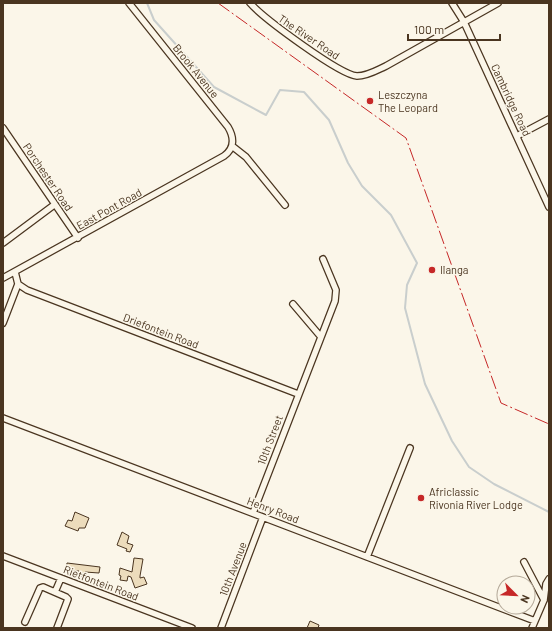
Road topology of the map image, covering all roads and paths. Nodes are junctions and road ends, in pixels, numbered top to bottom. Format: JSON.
{"nodes":[{"id":1,"x":129,"y":3,"type":"edge"},
{"id":2,"x":250,"y":3,"type":"edge"},
{"id":3,"x":452,"y":3,"type":"edge"},
{"id":4,"x":498,"y":3,"type":"edge"},
{"id":5,"x":464,"y":22,"type":"junction"},
{"id":6,"x":549,"y":119,"type":"edge"},
{"id":7,"x":3,"y":128,"type":"edge"},
{"id":8,"x":517,"y":136,"type":"junction"},
{"id":9,"x":232,"y":146,"type":"junction"},
{"id":10,"x":54,"y":205,"type":"junction"},
{"id":11,"x":285,"y":205,"type":"dead end"},
{"id":12,"x":549,"y":207,"type":"edge"},
{"id":13,"x":78,"y":238,"type":"junction"},
{"id":14,"x":3,"y":242,"type":"edge"},
{"id":15,"x":324,"y":259,"type":"dead end"},
{"id":16,"x":15,"y":272,"type":"junction"},
{"id":17,"x":3,"y":278,"type":"edge"},
{"id":18,"x":18,"y":284,"type":"junction"},
{"id":19,"x":293,"y":304,"type":"dead end"},
{"id":20,"x":3,"y":323,"type":"edge"},
{"id":21,"x":321,"y":336,"type":"junction"},
{"id":22,"x":298,"y":394,"type":"junction"},
{"id":23,"x":3,"y":418,"type":"edge"},
{"id":24,"x":410,"y":448,"type":"dead end"},
{"id":25,"x":253,"y":513,"type":"junction"},
{"id":26,"x":263,"y":517,"type":"junction"},
{"id":27,"x":3,"y":556,"type":"edge"},
{"id":28,"x":367,"y":557,"type":"junction"},
{"id":29,"x":524,"y":562,"type":"dead end"},
{"id":30,"x":61,"y":578,"type":"junction"},
{"id":31,"x":549,"y":579,"type":"edge"},
{"id":32,"x":55,"y":592,"type":"junction"},
{"id":33,"x":548,"y":593,"type":"edge"},
{"id":34,"x":544,"y":602,"type":"junction"},
{"id":35,"x":549,"y":606,"type":"edge"},
{"id":36,"x":535,"y":621,"type":"junction"},
{"id":37,"x":25,"y":622,"type":"dead end"},
{"id":38,"x":57,"y":628,"type":"edge"},
{"id":39,"x":192,"y":628,"type":"edge"},
{"id":40,"x":221,"y":628,"type":"edge"},
{"id":41,"x":532,"y":628,"type":"edge"}],
"edges":[{"from":1,"to":9,"type":"street","name":"Brook Avenue"},
{"from":2,"to":5,"type":"street","name":"The River Road"},
{"from":3,"to":5,"type":"street","name":"Cambridge Road"},
{"from":4,"to":5,"type":"street"},
{"from":5,"to":8,"type":"street","name":"Cambridge Road"},
{"from":6,"to":8,"type":"street"},
{"from":7,"to":10,"type":"street","name":"Porchester Road"},
{"from":8,"to":12,"type":"street","name":"Cambridge Road"},
{"from":9,"to":11,"type":"street"},
{"from":9,"to":13,"type":"street","name":"East Pont Road"},
{"from":10,"to":13,"type":"street","name":"Porchester Road"},
{"from":10,"to":14,"type":"street"},
{"from":13,"to":16,"type":"street","name":"East Pont Road"},
{"from":15,"to":21,"type":"street","name":"10th Street"},
{"from":16,"to":17,"type":"street","name":"East Pont Road"},
{"from":16,"to":18,"type":"street"},
{"from":18,"to":20,"type":"street"},
{"from":18,"to":22,"type":"street","name":"Driefontein Road"},
{"from":19,"to":21,"type":"street"},
{"from":21,"to":22,"type":"street","name":"10th Street"},
{"from":22,"to":25,"type":"street","name":"10th Street"},
{"from":23,"to":25,"type":"street","name":"Henry Road"},
{"from":24,"to":28,"type":"street"},
{"from":25,"to":26,"type":"street","name":"Henry Road"},
{"from":26,"to":28,"type":"street","name":"Henry Road"},
{"from":26,"to":40,"type":"street","name":"10th Avenue"},
{"from":27,"to":30,"type":"street","name":"Rietfontein Road"},
{"from":28,"to":36,"type":"street","name":"Henry Road"},
{"from":29,"to":34,"type":"street"},
{"from":30,"to":32,"type":"street"},
{"from":30,"to":39,"type":"street","name":"Rietfontein Road"},
{"from":31,"to":33,"type":"street"},
{"from":32,"to":37,"type":"street"},
{"from":32,"to":38,"type":"street"},
{"from":33,"to":34,"type":"street"},
{"from":34,"to":35,"type":"street"},
{"from":34,"to":36,"type":"street"},
{"from":36,"to":41,"type":"street"}]}
